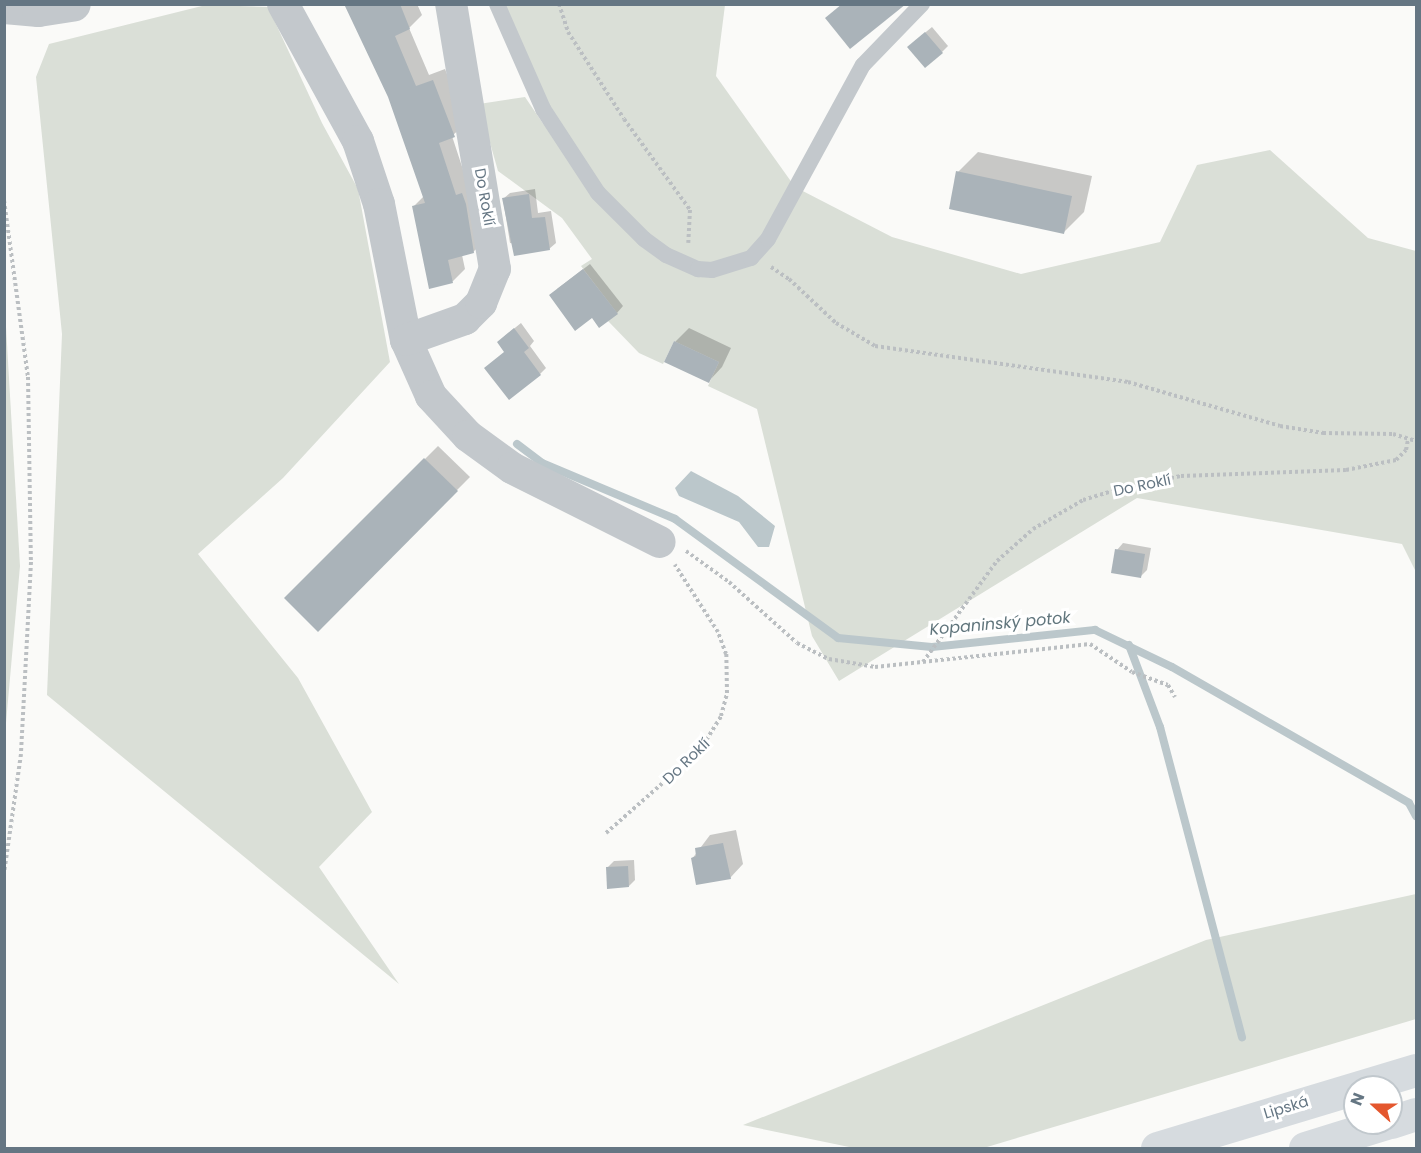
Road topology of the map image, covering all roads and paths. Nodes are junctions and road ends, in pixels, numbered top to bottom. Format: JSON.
{"nodes":[{"id":1,"x":74,"y":4,"type":"edge"},
{"id":2,"x":283,"y":4,"type":"edge"},
{"id":3,"x":451,"y":4,"type":"edge"},
{"id":4,"x":497,"y":4,"type":"edge"},
{"id":5,"x":559,"y":4,"type":"edge"},
{"id":6,"x":922,"y":4,"type":"edge"},
{"id":7,"x":6,"y":11,"type":"edge"},
{"id":8,"x":4,"y":200,"type":"edge"},
{"id":9,"x":751,"y":258,"type":"junction"},
{"id":10,"x":684,"y":264,"type":"junction"},
{"id":11,"x":406,"y":340,"type":"junction"},
{"id":12,"x":1407,"y":440,"type":"junction"},
{"id":13,"x":1416,"y":441,"type":"edge"},
{"id":14,"x":660,"y":542,"type":"junction"},
{"id":15,"x":924,"y":661,"type":"junction"},
{"id":16,"x":1175,"y":697,"type":"dead end"},
{"id":17,"x":606,"y":833,"type":"dead end"},
{"id":18,"x":4,"y":873,"type":"edge"},
{"id":19,"x":1416,"y":1070,"type":"edge"},
{"id":20,"x":1349,"y":1135,"type":"edge"},
{"id":21,"x":1157,"y":1149,"type":"edge"},
{"id":22,"x":1305,"y":1149,"type":"edge"}],
"edges":[{"from":1,"to":7,"type":"street"},
{"from":2,"to":11,"type":"street"},
{"from":3,"to":11,"type":"street","name":"Do Roklí"},
{"from":4,"to":10,"type":"lane"},
{"from":5,"to":10,"type":"path"},
{"from":6,"to":9,"type":"lane"},
{"from":8,"to":18,"type":"path"},
{"from":9,"to":10,"type":"lane"},
{"from":9,"to":12,"type":"path"},
{"from":11,"to":14,"type":"street"},
{"from":12,"to":13,"type":"path"},
{"from":12,"to":15,"type":"path","name":"Do Roklí"},
{"from":14,"to":15,"type":"path"},
{"from":14,"to":17,"type":"path","name":"Do Roklí"},
{"from":15,"to":16,"type":"path"},
{"from":19,"to":21,"type":"highway","name":"Lipská"},
{"from":20,"to":22,"type":"highway"}]}
